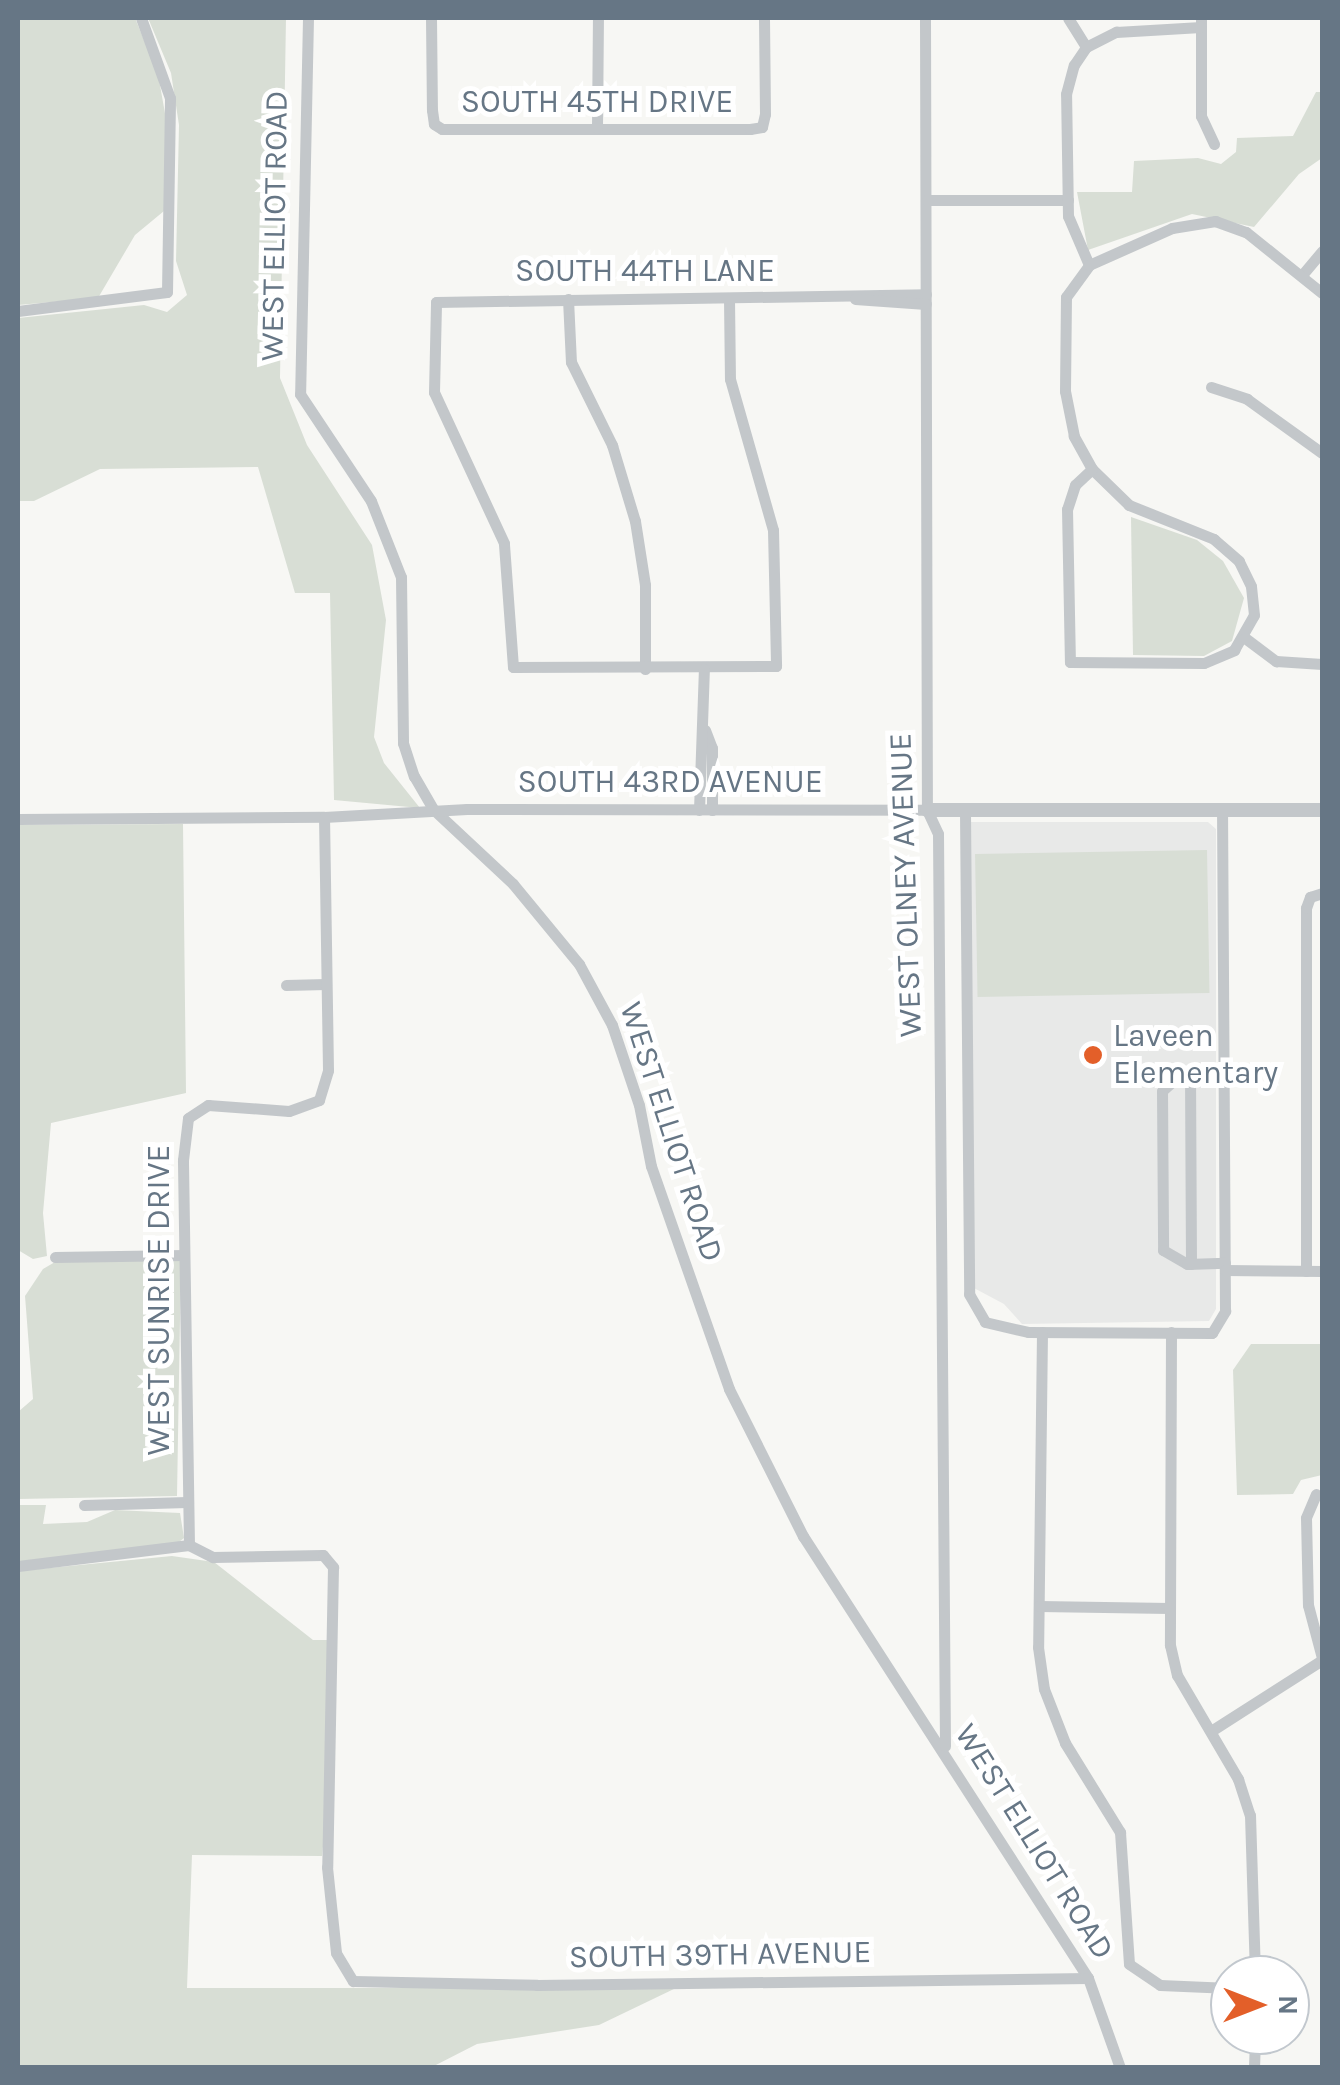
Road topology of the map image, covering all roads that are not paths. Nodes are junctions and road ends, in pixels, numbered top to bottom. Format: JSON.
{"nodes":[{"id":1,"x":141,"y":18,"type":"edge"},
{"id":2,"x":308,"y":18,"type":"edge"},
{"id":3,"x":431,"y":18,"type":"edge"},
{"id":4,"x":598,"y":18,"type":"edge"},
{"id":5,"x":764,"y":18,"type":"edge"},
{"id":6,"x":925,"y":18,"type":"edge"},
{"id":7,"x":1068,"y":18,"type":"edge"},
{"id":8,"x":1201,"y":22,"type":"edge"},
{"id":9,"x":1086,"y":47,"type":"junction"},
{"id":10,"x":597,"y":128,"type":"junction"},
{"id":11,"x":1214,"y":144,"type":"dead end"},
{"id":12,"x":926,"y":200,"type":"junction"},
{"id":13,"x":1068,"y":200,"type":"junction"},
{"id":14,"x":1322,"y":252,"type":"edge"},
{"id":15,"x":1089,"y":265,"type":"junction"},
{"id":16,"x":1302,"y":275,"type":"junction"},
{"id":17,"x":1322,"y":294,"type":"edge"},
{"id":18,"x":568,"y":299,"type":"junction"},
{"id":19,"x":729,"y":299,"type":"junction"},
{"id":20,"x":926,"y":299,"type":"junction"},
{"id":21,"x":18,"y":311,"type":"edge"},
{"id":22,"x":1212,"y":387,"type":"dead end"},
{"id":23,"x":1322,"y":453,"type":"edge"},
{"id":24,"x":1092,"y":468,"type":"junction"},
{"id":25,"x":1245,"y":638,"type":"junction"},
{"id":26,"x":1322,"y":664,"type":"edge"},
{"id":27,"x":644,"y":669,"type":"junction"},
{"id":28,"x":704,"y":669,"type":"junction"},
{"id":29,"x":434,"y":810,"type":"junction"},
{"id":30,"x":705,"y":810,"type":"junction"},
{"id":31,"x":927,"y":810,"type":"junction"},
{"id":32,"x":1322,"y":810,"type":"edge"},
{"id":33,"x":1222,"y":811,"type":"junction"},
{"id":34,"x":964,"y":812,"type":"junction"},
{"id":35,"x":324,"y":818,"type":"junction"},
{"id":36,"x":18,"y":819,"type":"edge"},
{"id":37,"x":1316,"y":895,"type":"edge"},
{"id":38,"x":326,"y":984,"type":"junction"},
{"id":39,"x":286,"y":985,"type":"dead end"},
{"id":40,"x":1190,"y":1072,"type":"junction"},
{"id":41,"x":1224,"y":1072,"type":"junction"},
{"id":42,"x":184,"y":1255,"type":"junction"},
{"id":43,"x":55,"y":1257,"type":"dead end"},
{"id":44,"x":1191,"y":1264,"type":"junction"},
{"id":45,"x":1225,"y":1266,"type":"junction"},
{"id":46,"x":1306,"y":1271,"type":"junction"},
{"id":47,"x":1322,"y":1271,"type":"edge"},
{"id":48,"x":1042,"y":1332,"type":"junction"},
{"id":49,"x":1171,"y":1332,"type":"junction"},
{"id":50,"x":1316,"y":1494,"type":"dead end"},
{"id":51,"x":187,"y":1502,"type":"junction"},
{"id":52,"x":84,"y":1505,"type":"dead end"},
{"id":53,"x":189,"y":1545,"type":"junction"},
{"id":54,"x":18,"y":1566,"type":"edge"},
{"id":55,"x":1038,"y":1606,"type":"junction"},
{"id":56,"x":1169,"y":1608,"type":"junction"},
{"id":57,"x":1322,"y":1660,"type":"edge"},
{"id":58,"x":1211,"y":1730,"type":"junction"},
{"id":59,"x":944,"y":1750,"type":"junction"},
{"id":60,"x":1254,"y":1955,"type":"edge"},
{"id":61,"x":1088,"y":1978,"type":"junction"},
{"id":62,"x":1210,"y":1986,"type":"edge"},
{"id":63,"x":1120,"y":2068,"type":"edge"}],
"edges":[{"from":1,"to":21,"type":"street"},
{"from":2,"to":29,"type":"street","name":"WEST ELLIOT ROAD"},
{"from":3,"to":10,"type":"street","name":"SOUTH 45TH DRIVE"},
{"from":4,"to":10,"type":"street"},
{"from":5,"to":10,"type":"street","name":"SOUTH 45TH DRIVE"},
{"from":6,"to":12,"type":"street","name":"WEST OLNEY AVENUE"},
{"from":7,"to":9,"type":"street"},
{"from":8,"to":9,"type":"street"},
{"from":8,"to":11,"type":"street"},
{"from":9,"to":13,"type":"street"},
{"from":12,"to":13,"type":"street"},
{"from":12,"to":20,"type":"street","name":"WEST OLNEY AVENUE"},
{"from":13,"to":15,"type":"street"},
{"from":14,"to":16,"type":"street"},
{"from":15,"to":16,"type":"street"},
{"from":15,"to":24,"type":"street"},
{"from":16,"to":17,"type":"street"},
{"from":18,"to":19,"type":"street","name":"SOUTH 44TH LANE"},
{"from":18,"to":27,"type":"street"},
{"from":18,"to":27,"type":"street","name":"SOUTH 44TH LANE"},
{"from":19,"to":20,"type":"street","name":"SOUTH 44TH LANE"},
{"from":19,"to":28,"type":"street"},
{"from":20,"to":31,"type":"street","name":"WEST OLNEY AVENUE"},
{"from":22,"to":23,"type":"street"},
{"from":24,"to":25,"type":"street"},
{"from":24,"to":25,"type":"street"},
{"from":25,"to":26,"type":"street"},
{"from":27,"to":28,"type":"street"},
{"from":28,"to":30,"type":"street"},
{"from":29,"to":30,"type":"street","name":"SOUTH 43RD AVENUE"},
{"from":29,"to":35,"type":"street","name":"SOUTH 43RD AVENUE"},
{"from":29,"to":59,"type":"street","name":"WEST ELLIOT ROAD"},
{"from":30,"to":31,"type":"street","name":"SOUTH 43RD AVENUE"},
{"from":31,"to":34,"type":"street","name":"SOUTH 43RD AVENUE"},
{"from":31,"to":59,"type":"street","name":"WEST OLNEY AVENUE"},
{"from":32,"to":33,"type":"street","name":"SOUTH 43RD AVENUE"},
{"from":33,"to":34,"type":"street","name":"SOUTH 43RD AVENUE"},
{"from":33,"to":41,"type":"street"},
{"from":34,"to":48,"type":"street"},
{"from":35,"to":36,"type":"street","name":"SOUTH 43RD AVENUE"},
{"from":35,"to":38,"type":"street","name":"WEST SUNRISE DRIVE"},
{"from":37,"to":46,"type":"street"},
{"from":38,"to":39,"type":"street"},
{"from":38,"to":42,"type":"street","name":"WEST SUNRISE DRIVE"},
{"from":40,"to":41,"type":"street"},
{"from":40,"to":44,"type":"street"},
{"from":40,"to":44,"type":"street"},
{"from":41,"to":45,"type":"street"},
{"from":42,"to":43,"type":"street"},
{"from":42,"to":51,"type":"street","name":"WEST SUNRISE DRIVE"},
{"from":44,"to":45,"type":"street"},
{"from":45,"to":46,"type":"street"},
{"from":45,"to":49,"type":"street"},
{"from":46,"to":47,"type":"street"},
{"from":48,"to":49,"type":"street"},
{"from":48,"to":55,"type":"street"},
{"from":49,"to":56,"type":"street"},
{"from":50,"to":57,"type":"street"},
{"from":51,"to":52,"type":"street"},
{"from":51,"to":53,"type":"street","name":"WEST SUNRISE DRIVE"},
{"from":53,"to":54,"type":"street"},
{"from":53,"to":61,"type":"street","name":"SOUTH 39TH AVENUE"},
{"from":55,"to":56,"type":"street"},
{"from":55,"to":62,"type":"street"},
{"from":56,"to":58,"type":"street"},
{"from":57,"to":58,"type":"street"},
{"from":58,"to":60,"type":"street"},
{"from":59,"to":61,"type":"street","name":"WEST ELLIOT ROAD"},
{"from":61,"to":63,"type":"street","name":"WEST ELLIOT ROAD"}]}
